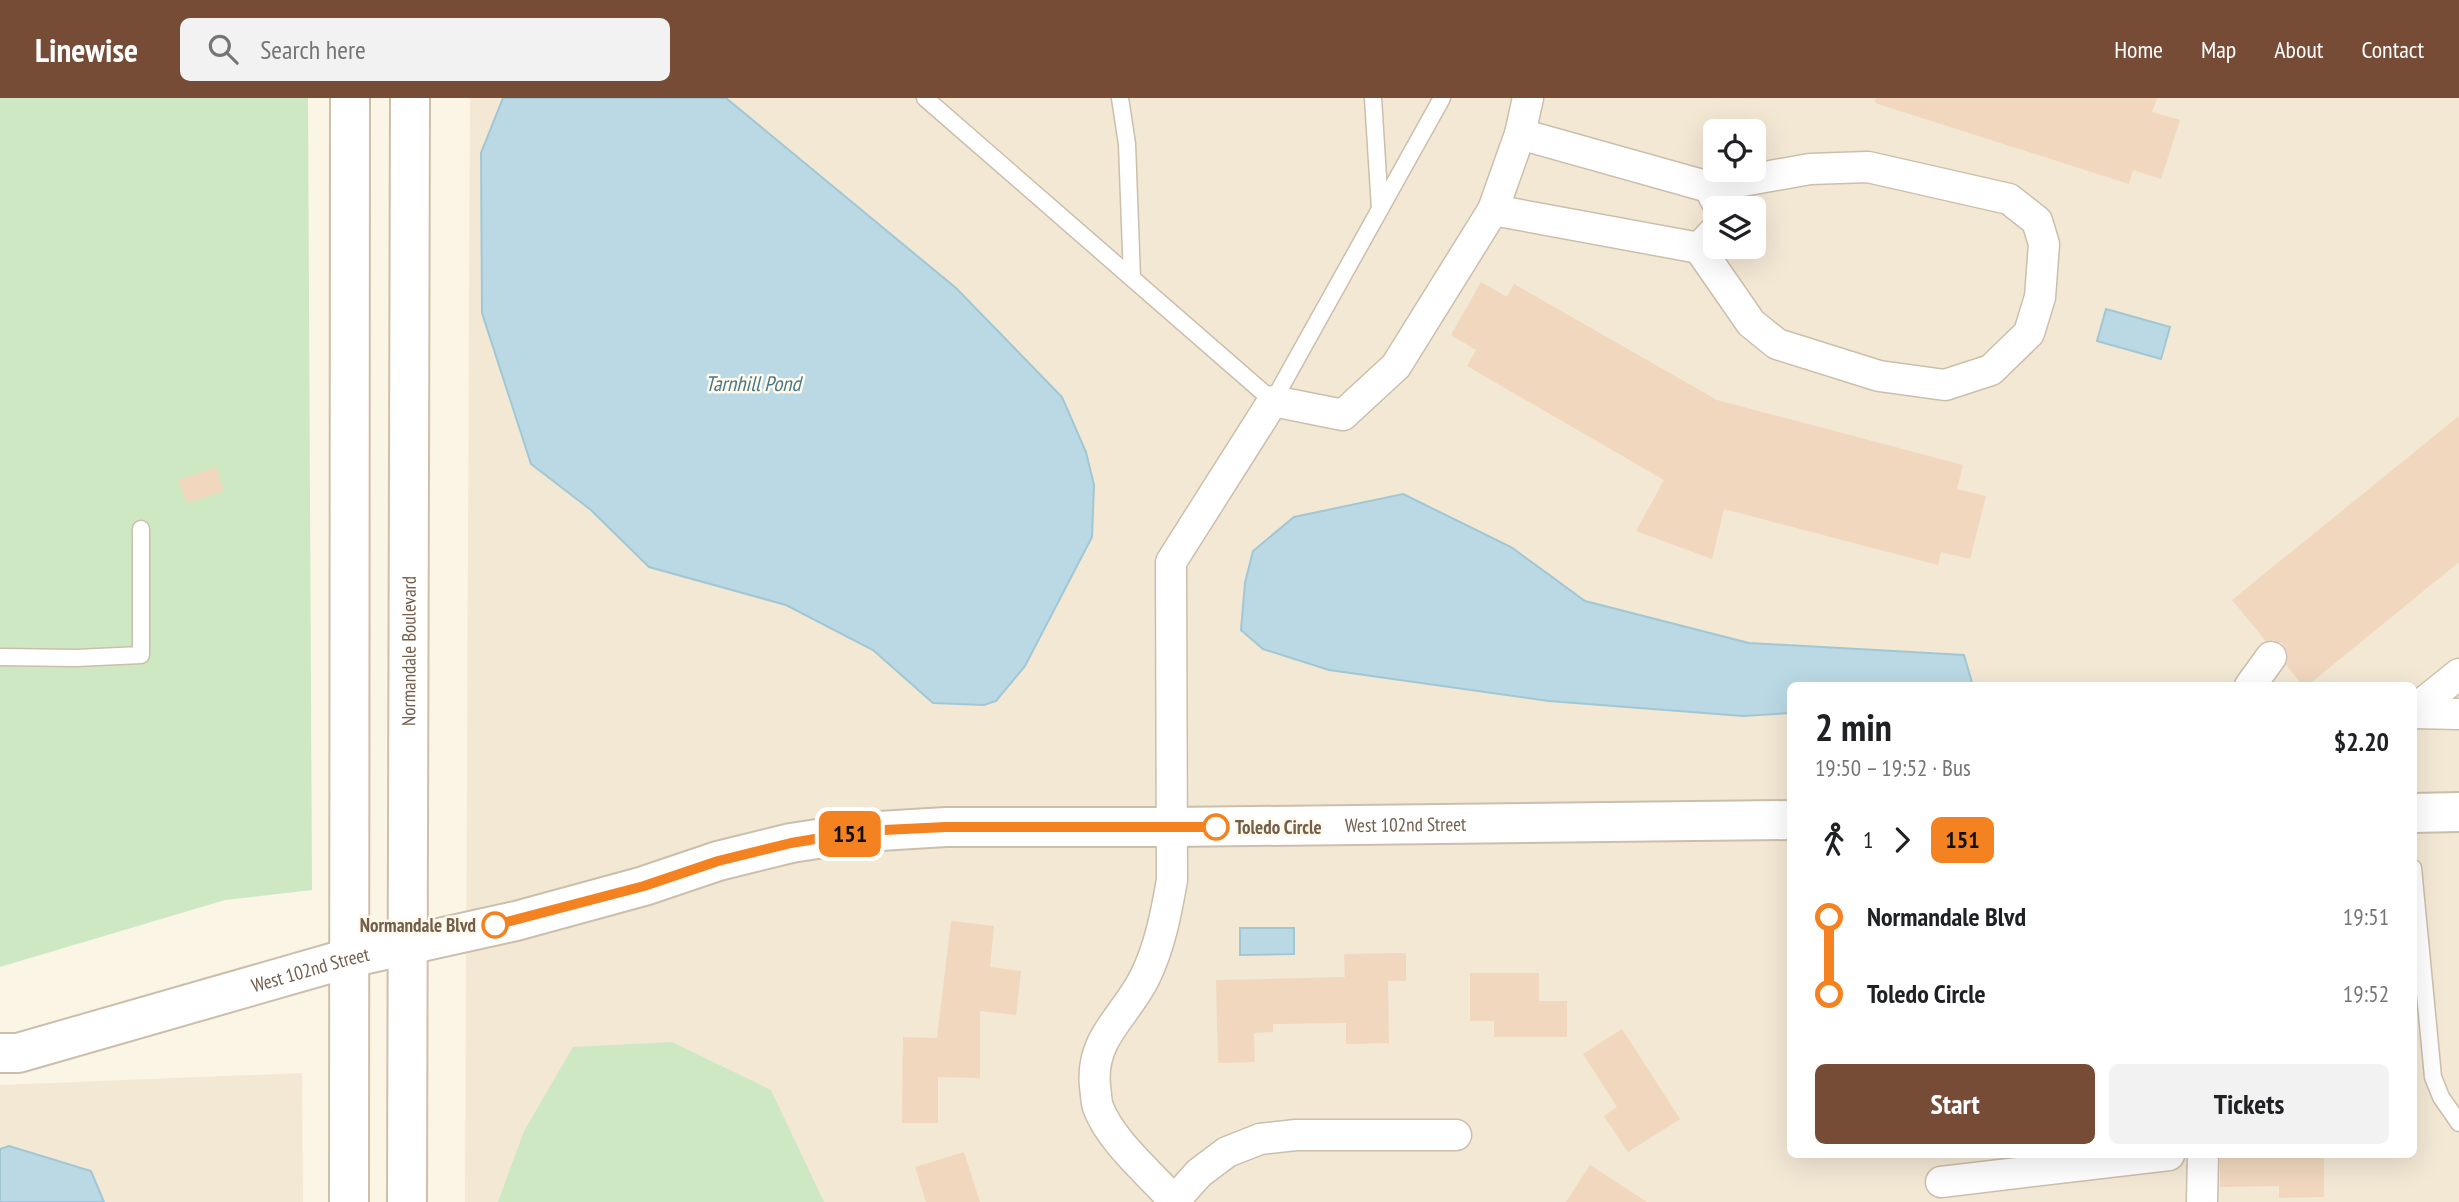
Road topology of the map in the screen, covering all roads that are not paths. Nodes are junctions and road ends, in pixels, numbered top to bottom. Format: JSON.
{"nodes":[{"id":1,"x":350,"y":98,"type":"edge"},
{"id":2,"x":410,"y":98,"type":"edge"},
{"id":3,"x":925,"y":98,"type":"edge"},
{"id":4,"x":1120,"y":98,"type":"edge"},
{"id":5,"x":1373,"y":98,"type":"edge"},
{"id":6,"x":1442,"y":98,"type":"edge"},
{"id":7,"x":1528,"y":98,"type":"edge"},
{"id":8,"x":1520,"y":134,"type":"junction"},
{"id":9,"x":1712,"y":196,"type":"edge"},
{"id":10,"x":1718,"y":196,"type":"edge"},
{"id":11,"x":1380,"y":209,"type":"junction"},
{"id":12,"x":1493,"y":210,"type":"junction"},
{"id":13,"x":1703,"y":238,"type":"edge"},
{"id":14,"x":1717,"y":259,"type":"edge"},
{"id":15,"x":1132,"y":278,"type":"junction"},
{"id":16,"x":1273,"y":401,"type":"junction"},
{"id":17,"x":141,"y":529,"type":"dead end"},
{"id":18,"x":0,"y":657,"type":"edge"},
{"id":19,"x":2271,"y":657,"type":"dead end"},
{"id":20,"x":2459,"y":674,"type":"edge"},
{"id":21,"x":2253,"y":682,"type":"edge"},
{"id":22,"x":2417,"y":709,"type":"edge"},
{"id":23,"x":2417,"y":712,"type":"edge"},
{"id":24,"x":2459,"y":713,"type":"edge"},
{"id":25,"x":2459,"y":812,"type":"edge"},
{"id":26,"x":2417,"y":813,"type":"edge"},
{"id":27,"x":1787,"y":820,"type":"edge"},
{"id":28,"x":1172,"y":827,"type":"junction"},
{"id":29,"x":2417,"y":910,"type":"edge"},
{"id":30,"x":409,"y":943,"type":"junction"},
{"id":31,"x":349,"y":958,"type":"junction"},
{"id":32,"x":0,"y":1053,"type":"edge"},
{"id":33,"x":2459,"y":1124,"type":"edge"},
{"id":34,"x":1457,"y":1135,"type":"dead end"},
{"id":35,"x":2142,"y":1158,"type":"edge"},
{"id":36,"x":2203,"y":1158,"type":"edge"},
{"id":37,"x":1941,"y":1180,"type":"edge"},
{"id":38,"x":1175,"y":1201,"type":"edge"},
{"id":39,"x":349,"y":1202,"type":"edge"},
{"id":40,"x":408,"y":1202,"type":"edge"},
{"id":41,"x":2202,"y":1202,"type":"edge"}],
"edges":[{"from":1,"to":31,"type":"main road"},
{"from":2,"to":30,"type":"main road","name":"Normandale Boulevard"},
{"from":3,"to":15,"type":"lane"},
{"from":4,"to":15,"type":"lane"},
{"from":5,"to":11,"type":"lane"},
{"from":6,"to":11,"type":"lane"},
{"from":7,"to":8,"type":"street"},
{"from":8,"to":9,"type":"street"},
{"from":8,"to":12,"type":"street"},
{"from":10,"to":14,"type":"street"},
{"from":11,"to":16,"type":"lane"},
{"from":12,"to":13,"type":"street"},
{"from":12,"to":16,"type":"street"},
{"from":15,"to":16,"type":"lane"},
{"from":16,"to":28,"type":"street"},
{"from":17,"to":18,"type":"lane"},
{"from":19,"to":21,"type":"street"},
{"from":20,"to":22,"type":"street"},
{"from":23,"to":24,"type":"street"},
{"from":25,"to":26,"type":"main road"},
{"from":27,"to":28,"type":"main road","name":"West 102nd Street"},
{"from":28,"to":30,"type":"main road","name":"West 102nd Street"},
{"from":28,"to":38,"type":"street"},
{"from":29,"to":33,"type":"lane"},
{"from":30,"to":31,"type":"main road","name":"West 102nd Street"},
{"from":30,"to":40,"type":"main road","name":"Normandale Boulevard"},
{"from":31,"to":32,"type":"main road","name":"West 102nd Street"},
{"from":31,"to":39,"type":"main road"},
{"from":34,"to":38,"type":"street"},
{"from":35,"to":37,"type":"street"},
{"from":36,"to":41,"type":"street"}]}
